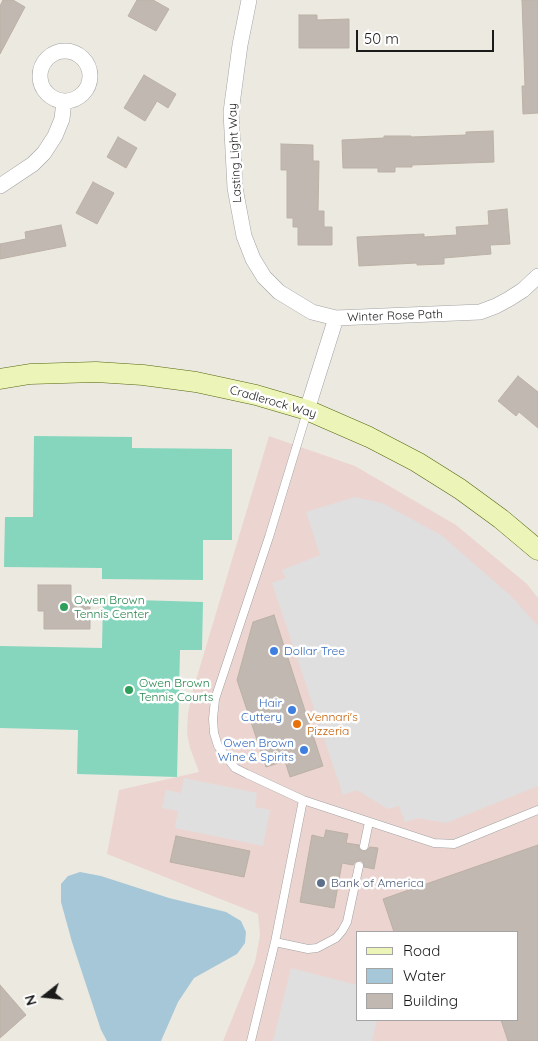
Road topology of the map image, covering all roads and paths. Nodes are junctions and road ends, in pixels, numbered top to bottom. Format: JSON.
{"nodes":[{"id":1,"x":249,"y":0,"type":"edge"},
{"id":2,"x":64,"y":101,"type":"dead end"},
{"id":3,"x":0,"y":186,"type":"edge"},
{"id":4,"x":538,"y":276,"type":"edge"},
{"id":5,"x":336,"y":318,"type":"junction"},
{"id":6,"x":0,"y":379,"type":"edge"},
{"id":7,"x":307,"y":410,"type":"junction"},
{"id":8,"x":538,"y":550,"type":"edge"},
{"id":9,"x":303,"y":800,"type":"junction"},
{"id":10,"x":538,"y":810,"type":"edge"},
{"id":11,"x":369,"y":822,"type":"junction"},
{"id":12,"x":364,"y":846,"type":"dead end"},
{"id":13,"x":359,"y":866,"type":"dead end"},
{"id":14,"x":275,"y":942,"type":"junction"},
{"id":15,"x":251,"y":1041,"type":"edge"}],
"edges":[{"from":1,"to":5,"type":"street","name":"Lasting Light Way"},
{"from":2,"to":3,"type":"street"},
{"from":4,"to":5,"type":"street","name":"Winter Rose Path"},
{"from":5,"to":7,"type":"street","name":"Winter Rose Path"},
{"from":6,"to":7,"type":"street","name":"Cradlerock Way"},
{"from":7,"to":8,"type":"street","name":"Cradlerock Way"},
{"from":7,"to":9,"type":"lane"},
{"from":9,"to":11,"type":"lane"},
{"from":9,"to":14,"type":"lane"},
{"from":10,"to":11,"type":"lane"},
{"from":11,"to":12,"type":"lane"},
{"from":13,"to":14,"type":"lane"},
{"from":14,"to":15,"type":"lane"}]}
